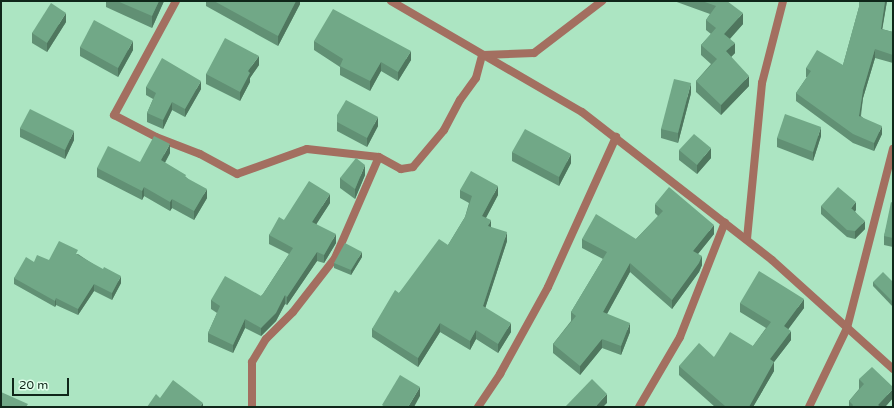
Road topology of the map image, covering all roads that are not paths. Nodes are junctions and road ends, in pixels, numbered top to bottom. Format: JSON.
{"nodes":[{"id":1,"x":176,"y":1,"type":"edge"},
{"id":2,"x":391,"y":1,"type":"edge"},
{"id":3,"x":602,"y":1,"type":"edge"},
{"id":4,"x":783,"y":1,"type":"edge"},
{"id":5,"x":482,"y":55,"type":"junction"},
{"id":6,"x":616,"y":137,"type":"junction"},
{"id":7,"x":893,"y":149,"type":"edge"},
{"id":8,"x":379,"y":157,"type":"junction"},
{"id":9,"x":725,"y":222,"type":"junction"},
{"id":10,"x":747,"y":239,"type":"junction"},
{"id":11,"x":847,"y":328,"type":"junction"},
{"id":12,"x":893,"y":369,"type":"edge"},
{"id":13,"x":252,"y":407,"type":"edge"},
{"id":14,"x":478,"y":407,"type":"edge"},
{"id":15,"x":639,"y":407,"type":"edge"},
{"id":16,"x":809,"y":407,"type":"edge"}],
"edges":[{"from":1,"to":8,"type":"street"},
{"from":2,"to":5,"type":"street"},
{"from":3,"to":5,"type":"street"},
{"from":4,"to":10,"type":"street"},
{"from":5,"to":6,"type":"street"},
{"from":5,"to":8,"type":"street"},
{"from":6,"to":9,"type":"street"},
{"from":6,"to":14,"type":"street"},
{"from":7,"to":11,"type":"street"},
{"from":8,"to":13,"type":"street"},
{"from":9,"to":10,"type":"street"},
{"from":9,"to":15,"type":"street"},
{"from":10,"to":11,"type":"street"},
{"from":11,"to":12,"type":"street"},
{"from":11,"to":16,"type":"street"}]}
